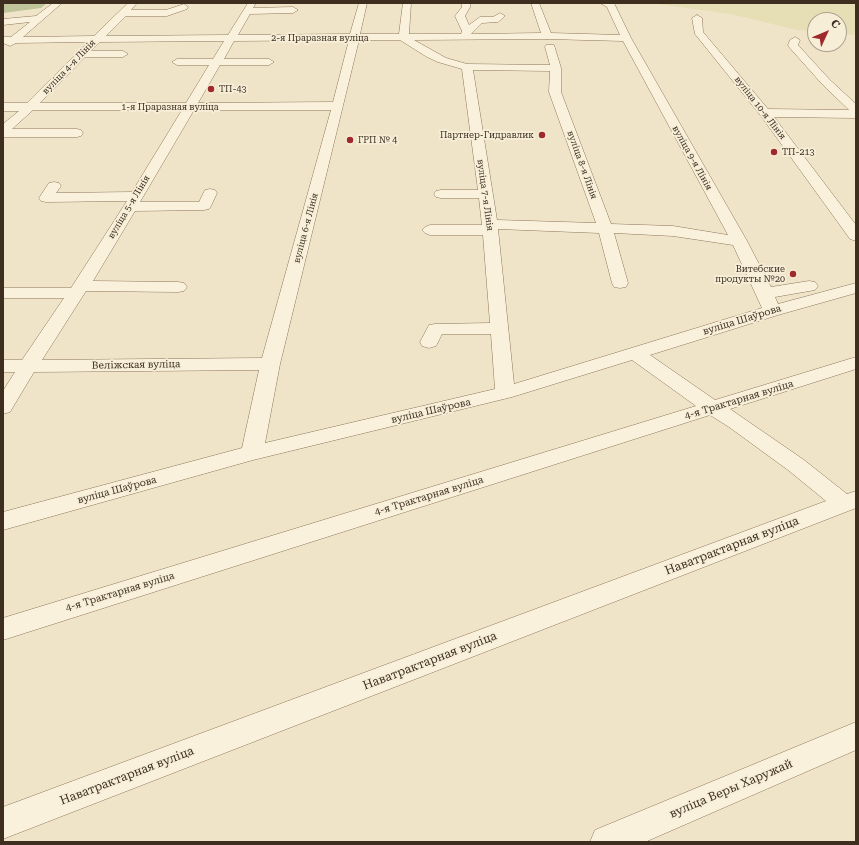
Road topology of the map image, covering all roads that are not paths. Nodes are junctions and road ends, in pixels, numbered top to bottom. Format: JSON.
{"nodes":[{"id":1,"x":58,"y":3,"type":"edge"},
{"id":2,"x":133,"y":3,"type":"edge"},
{"id":3,"x":363,"y":3,"type":"edge"},
{"id":4,"x":407,"y":3,"type":"edge"},
{"id":5,"x":466,"y":3,"type":"edge"},
{"id":6,"x":535,"y":3,"type":"edge"},
{"id":7,"x":607,"y":4,"type":"edge"},
{"id":8,"x":184,"y":7,"type":"dead end"},
{"id":9,"x":249,"y":7,"type":"edge"},
{"id":10,"x":293,"y":10,"type":"dead end"},
{"id":11,"x":124,"y":13,"type":"junction"},
{"id":12,"x":500,"y":16,"type":"dead end"},
{"id":13,"x":697,"y":18,"type":"dead end"},
{"id":14,"x":38,"y":19,"type":"junction"},
{"id":15,"x":3,"y":22,"type":"edge"},
{"id":16,"x":3,"y":33,"type":"edge"},
{"id":17,"x":465,"y":34,"type":"junction"},
{"id":18,"x":18,"y":36,"type":"junction"},
{"id":19,"x":356,"y":37,"type":"junction"},
{"id":20,"x":230,"y":38,"type":"junction"},
{"id":21,"x":404,"y":38,"type":"junction"},
{"id":22,"x":626,"y":38,"type":"junction"},
{"id":23,"x":96,"y":39,"type":"junction"},
{"id":24,"x":3,"y":40,"type":"edge"},
{"id":25,"x":795,"y":40,"type":"dead end"},
{"id":26,"x":549,"y":42,"type":"junction"},
{"id":27,"x":3,"y":48,"type":"edge"},
{"id":28,"x":81,"y":54,"type":"junction"},
{"id":29,"x":123,"y":54,"type":"dead end"},
{"id":30,"x":177,"y":62,"type":"dead end"},
{"id":31,"x":216,"y":62,"type":"junction"},
{"id":32,"x":269,"y":62,"type":"dead end"},
{"id":33,"x":467,"y":67,"type":"junction"},
{"id":34,"x":556,"y":68,"type":"junction"},
{"id":35,"x":338,"y":106,"type":"junction"},
{"id":36,"x":3,"y":107,"type":"edge"},
{"id":37,"x":189,"y":107,"type":"junction"},
{"id":38,"x":29,"y":108,"type":"junction"},
{"id":39,"x":856,"y":110,"type":"edge"},
{"id":40,"x":765,"y":113,"type":"junction"},
{"id":41,"x":856,"y":114,"type":"edge"},
{"id":42,"x":74,"y":131,"type":"dead end"},
{"id":43,"x":3,"y":132,"type":"edge"},
{"id":44,"x":54,"y":186,"type":"dead end"},
{"id":45,"x":210,"y":193,"type":"dead end"},
{"id":46,"x":441,"y":194,"type":"dead end"},
{"id":47,"x":485,"y":194,"type":"junction"},
{"id":48,"x":133,"y":202,"type":"junction"},
{"id":49,"x":490,"y":227,"type":"junction"},
{"id":50,"x":604,"y":228,"type":"junction"},
{"id":51,"x":430,"y":230,"type":"dead end"},
{"id":52,"x":856,"y":236,"type":"edge"},
{"id":53,"x":739,"y":241,"type":"junction"},
{"id":54,"x":620,"y":283,"type":"dead end"},
{"id":55,"x":809,"y":286,"type":"dead end"},
{"id":56,"x":178,"y":287,"type":"dead end"},
{"id":57,"x":856,"y":288,"type":"edge"},
{"id":58,"x":79,"y":289,"type":"junction"},
{"id":59,"x":3,"y":293,"type":"edge"},
{"id":60,"x":768,"y":302,"type":"junction"},
{"id":61,"x":500,"y":328,"type":"junction"},
{"id":62,"x":429,"y":342,"type":"dead end"},
{"id":63,"x":636,"y":354,"type":"junction"},
{"id":64,"x":856,"y":363,"type":"edge"},
{"id":65,"x":270,"y":364,"type":"junction"},
{"id":66,"x":3,"y":366,"type":"edge"},
{"id":67,"x":28,"y":366,"type":"junction"},
{"id":68,"x":505,"y":393,"type":"junction"},
{"id":69,"x":3,"y":408,"type":"edge"},
{"id":70,"x":713,"y":408,"type":"junction"},
{"id":71,"x":252,"y":453,"type":"junction"},
{"id":72,"x":850,"y":501,"type":"edge"},
{"id":73,"x":3,"y":521,"type":"edge"},
{"id":74,"x":3,"y":629,"type":"edge"},
{"id":75,"x":856,"y":736,"type":"edge"},
{"id":76,"x":3,"y":823,"type":"edge"},
{"id":77,"x":607,"y":842,"type":"edge"}],
"edges":[{"from":1,"to":14,"type":"street"},
{"from":2,"to":11,"type":"street","name":"вуліца 4-я Лінія"},
{"from":3,"to":19,"type":"street","name":"вуліца 6-я Лінія"},
{"from":4,"to":21,"type":"street"},
{"from":5,"to":17,"type":"street"},
{"from":6,"to":26,"type":"street","name":"вуліца 8-я Лінія"},
{"from":7,"to":22,"type":"street","name":"вуліца 9-я Лінія"},
{"from":8,"to":11,"type":"street"},
{"from":9,"to":10,"type":"street"},
{"from":9,"to":20,"type":"street","name":"вуліца 5-я Лінія"},
{"from":11,"to":23,"type":"street","name":"вуліца 4-я Лінія"},
{"from":12,"to":17,"type":"street"},
{"from":13,"to":40,"type":"street","name":"вуліца 10-я Лінія"},
{"from":14,"to":15,"type":"street"},
{"from":14,"to":18,"type":"street"},
{"from":16,"to":18,"type":"street"},
{"from":17,"to":21,"type":"street","name":"2-я Праразная вуліца"},
{"from":17,"to":26,"type":"street","name":"2-я Праразная вуліца"},
{"from":18,"to":23,"type":"street","name":"2-я Праразная вуліца"},
{"from":18,"to":24,"type":"street"},
{"from":18,"to":27,"type":"street"},
{"from":19,"to":20,"type":"street","name":"2-я Праразная вуліца"},
{"from":19,"to":21,"type":"street","name":"2-я Праразная вуліца"},
{"from":19,"to":35,"type":"street","name":"вуліца 6-я Лінія"},
{"from":20,"to":23,"type":"street","name":"2-я Праразная вуліца"},
{"from":20,"to":31,"type":"street","name":"вуліца 5-я Лінія"},
{"from":21,"to":33,"type":"street"},
{"from":22,"to":26,"type":"street","name":"2-я Праразная вуліца"},
{"from":22,"to":53,"type":"street","name":"вуліца 9-я Лінія"},
{"from":23,"to":28,"type":"street","name":"вуліца 4-я Лінія"},
{"from":25,"to":39,"type":"street"},
{"from":26,"to":34,"type":"street","name":"вуліца 8-я Лінія"},
{"from":28,"to":29,"type":"street"},
{"from":28,"to":38,"type":"street","name":"вуліца 4-я Лінія"},
{"from":30,"to":31,"type":"street"},
{"from":31,"to":32,"type":"street"},
{"from":31,"to":37,"type":"street","name":"вуліца 5-я Лінія"},
{"from":33,"to":34,"type":"street"},
{"from":33,"to":47,"type":"street","name":"вуліца 7-я Лінія"},
{"from":34,"to":50,"type":"street","name":"вуліца 8-я Лінія"},
{"from":35,"to":37,"type":"street","name":"1-я Праразная вуліца"},
{"from":35,"to":65,"type":"street","name":"вуліца 6-я Лінія"},
{"from":36,"to":38,"type":"street","name":"1-я Праразная вуліца"},
{"from":37,"to":38,"type":"street","name":"1-я Праразная вуліца"},
{"from":37,"to":48,"type":"street","name":"вуліца 5-я Лінія"},
{"from":38,"to":43,"type":"street","name":"вуліца 4-я Лінія"},
{"from":40,"to":41,"type":"street"},
{"from":40,"to":52,"type":"street","name":"вуліца 10-я Лінія"},
{"from":42,"to":43,"type":"street"},
{"from":44,"to":48,"type":"street"},
{"from":45,"to":48,"type":"street"},
{"from":46,"to":47,"type":"street"},
{"from":47,"to":49,"type":"street","name":"вуліца 7-я Лінія"},
{"from":48,"to":58,"type":"street","name":"вуліца 5-я Лінія"},
{"from":49,"to":50,"type":"street"},
{"from":49,"to":51,"type":"street"},
{"from":49,"to":61,"type":"street","name":"вуліца 7-я Лінія"},
{"from":50,"to":53,"type":"street"},
{"from":50,"to":54,"type":"street","name":"вуліца 8-я Лінія"},
{"from":53,"to":60,"type":"street","name":"вуліца 9-я Лінія"},
{"from":55,"to":60,"type":"street"},
{"from":56,"to":58,"type":"street"},
{"from":57,"to":60,"type":"street","name":"вуліца Шаўрова"},
{"from":58,"to":59,"type":"street"},
{"from":58,"to":67,"type":"street","name":"вуліца 5-я Лінія"},
{"from":60,"to":63,"type":"street","name":"вуліца Шаўрова"},
{"from":61,"to":62,"type":"street"},
{"from":61,"to":68,"type":"street","name":"вуліца 7-я Лінія"},
{"from":63,"to":68,"type":"street","name":"вуліца Шаўрова"},
{"from":63,"to":70,"type":"street"},
{"from":64,"to":70,"type":"street","name":"4-я Трактарная вуліца"},
{"from":65,"to":67,"type":"street","name":"Веліжская вуліца"},
{"from":65,"to":71,"type":"street","name":"вуліца 6-я Лінія"},
{"from":66,"to":67,"type":"street","name":"Веліжская вуліца"},
{"from":67,"to":69,"type":"street","name":"вуліца 5-я Лінія"},
{"from":68,"to":71,"type":"street","name":"вуліца Шаўрова"},
{"from":70,"to":72,"type":"street"},
{"from":70,"to":74,"type":"street","name":"4-я Трактарная вуліца"},
{"from":71,"to":73,"type":"street","name":"вуліца Шаўрова"},
{"from":72,"to":76,"type":"street","name":"Наватрактарная вуліца"},
{"from":75,"to":77,"type":"street","name":"вуліца Веры Харужай"}]}
